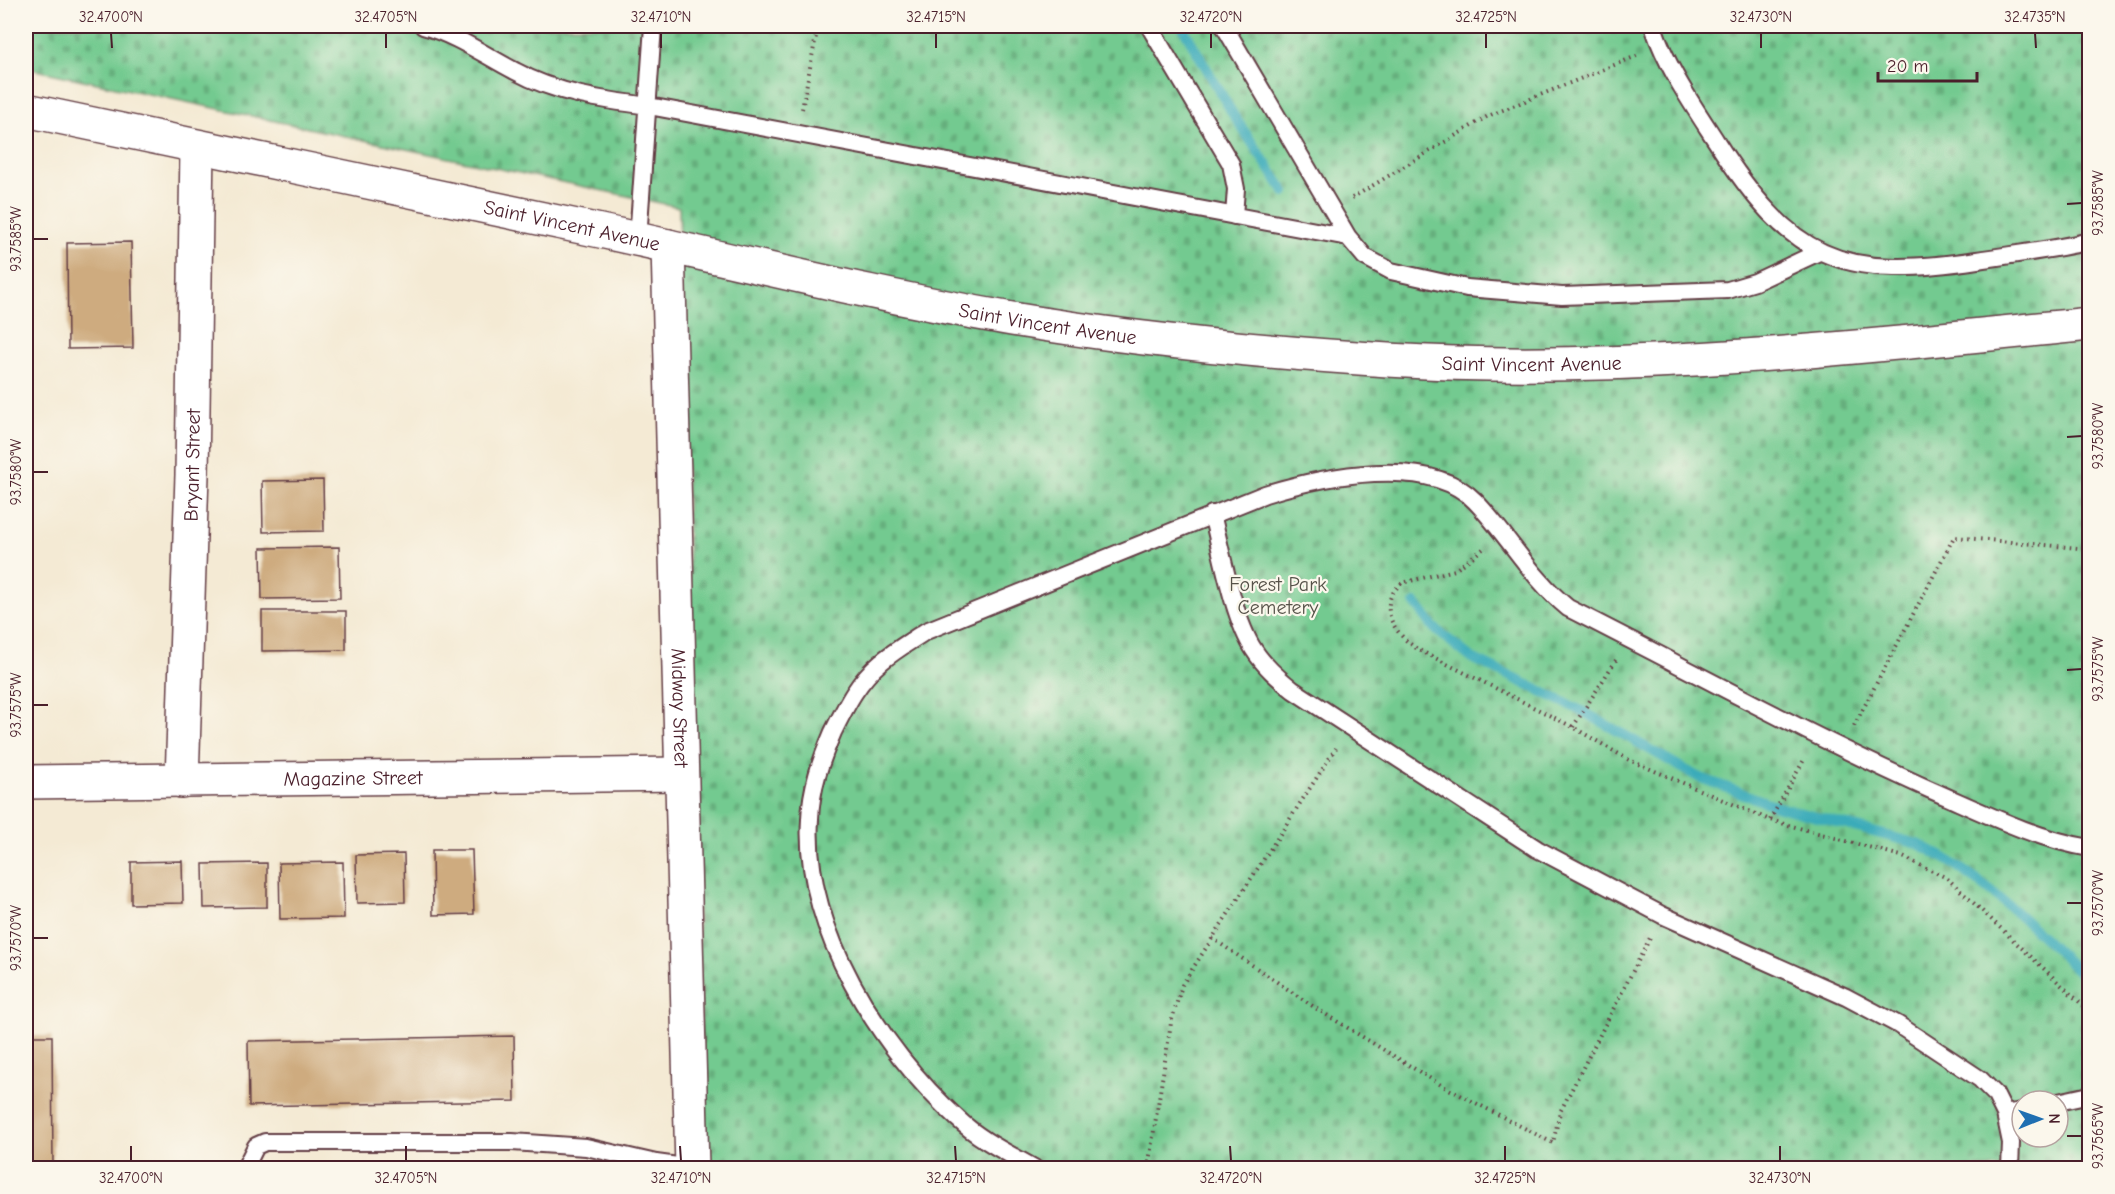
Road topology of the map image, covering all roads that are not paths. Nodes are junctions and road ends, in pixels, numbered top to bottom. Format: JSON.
{"nodes":[{"id":1,"x":423,"y":26,"type":"edge"},
{"id":2,"x":653,"y":26,"type":"edge"},
{"id":3,"x":1149,"y":26,"type":"edge"},
{"id":4,"x":1224,"y":26,"type":"edge"},
{"id":5,"x":1653,"y":26,"type":"edge"},
{"id":6,"x":649,"y":106,"type":"junction"},
{"id":7,"x":26,"y":110,"type":"edge"},
{"id":8,"x":197,"y":147,"type":"junction"},
{"id":9,"x":1234,"y":216,"type":"junction"},
{"id":10,"x":1348,"y":237,"type":"junction"},
{"id":11,"x":2090,"y":241,"type":"edge"},
{"id":12,"x":653,"y":243,"type":"junction"},
{"id":13,"x":1819,"y":252,"type":"junction"},
{"id":14,"x":2090,"y":324,"type":"edge"},
{"id":15,"x":1212,"y":514,"type":"junction"},
{"id":16,"x":681,"y":774,"type":"junction"},
{"id":17,"x":182,"y":781,"type":"junction"},
{"id":18,"x":26,"y":782,"type":"edge"},
{"id":19,"x":2090,"y":848,"type":"edge"},
{"id":20,"x":2090,"y":1095,"type":"edge"},
{"id":21,"x":2070,"y":1099,"type":"edge"},
{"id":22,"x":2010,"y":1113,"type":"edge"},
{"id":23,"x":2005,"y":1114,"type":"junction"},
{"id":24,"x":245,"y":1168,"type":"edge"},
{"id":25,"x":692,"y":1168,"type":"edge"},
{"id":26,"x":1034,"y":1168,"type":"edge"},
{"id":27,"x":2010,"y":1168,"type":"edge"}],
"edges":[{"from":1,"to":6,"type":"lane"},
{"from":2,"to":6,"type":"lane"},
{"from":3,"to":9,"type":"lane"},
{"from":4,"to":10,"type":"lane"},
{"from":5,"to":13,"type":"lane"},
{"from":6,"to":9,"type":"lane"},
{"from":6,"to":12,"type":"lane"},
{"from":7,"to":8,"type":"street","name":"Saint Vincent Avenue"},
{"from":8,"to":12,"type":"street","name":"Saint Vincent Avenue"},
{"from":8,"to":17,"type":"street","name":"Bryant Street"},
{"from":9,"to":10,"type":"lane"},
{"from":10,"to":13,"type":"lane"},
{"from":11,"to":13,"type":"lane"},
{"from":12,"to":14,"type":"street","name":"Saint Vincent Avenue"},
{"from":12,"to":16,"type":"street","name":"Midway Street"},
{"from":15,"to":19,"type":"lane"},
{"from":15,"to":23,"type":"lane"},
{"from":15,"to":26,"type":"lane"},
{"from":16,"to":17,"type":"street","name":"Magazine Street"},
{"from":16,"to":25,"type":"street","name":"Midway Street"},
{"from":17,"to":18,"type":"street","name":"Magazine Street"},
{"from":20,"to":21,"type":"lane"},
{"from":22,"to":23,"type":"lane"},
{"from":23,"to":27,"type":"lane"},
{"from":24,"to":25,"type":"lane"}]}
